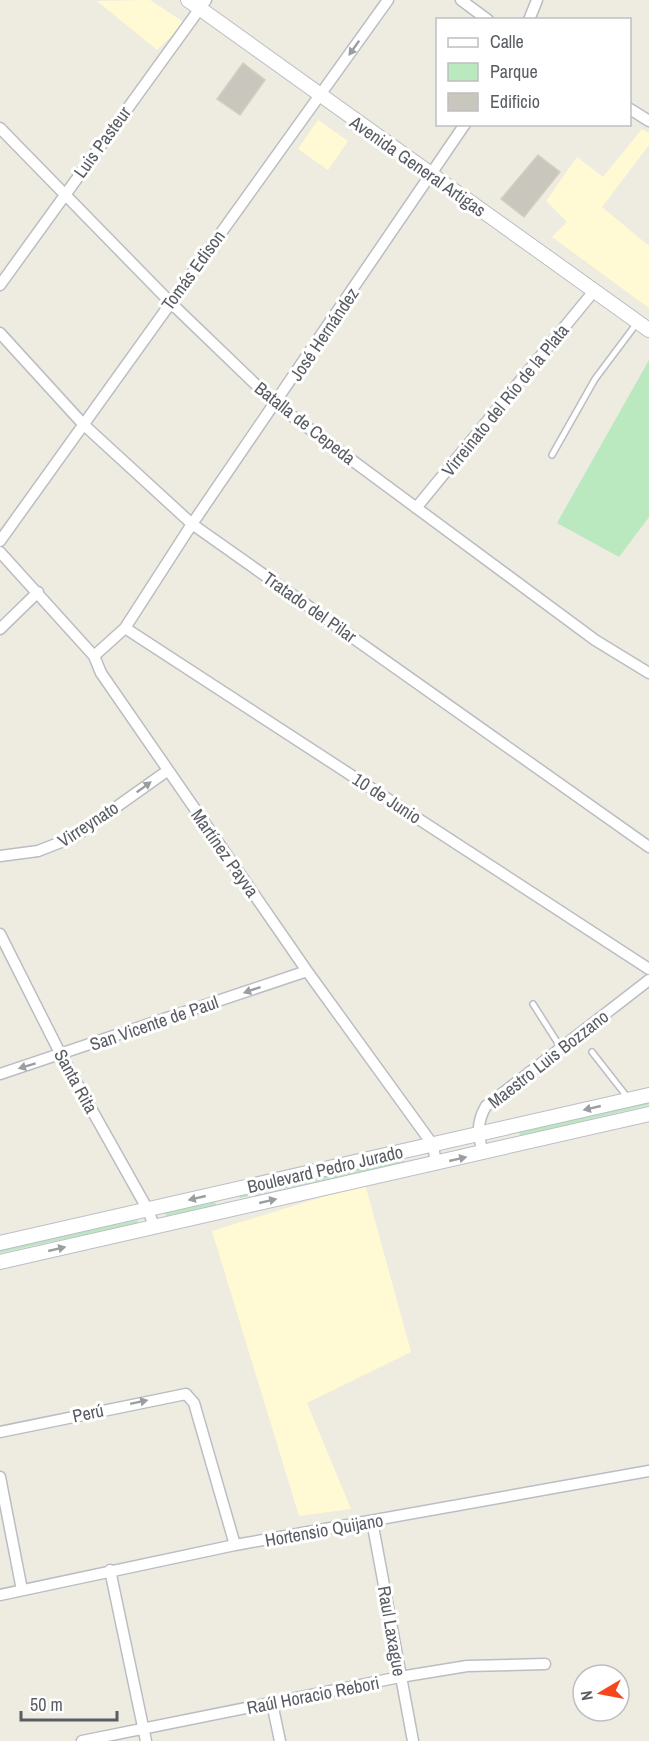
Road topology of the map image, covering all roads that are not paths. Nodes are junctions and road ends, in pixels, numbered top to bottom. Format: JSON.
{"nodes":[{"id":1,"x":388,"y":0,"type":"edge"},
{"id":2,"x":461,"y":0,"type":"edge"},
{"id":3,"x":537,"y":0,"type":"edge"},
{"id":4,"x":198,"y":3,"type":"edge"},
{"id":5,"x":486,"y":18,"type":"edge"},
{"id":6,"x":530,"y":18,"type":"edge"},
{"id":7,"x":319,"y":96,"type":"junction"},
{"id":8,"x":631,"y":110,"type":"edge"},
{"id":9,"x":649,"y":121,"type":"edge"},
{"id":10,"x":464,"y":126,"type":"edge"},
{"id":11,"x":0,"y":128,"type":"edge"},
{"id":12,"x":432,"y":176,"type":"junction"},
{"id":13,"x":65,"y":192,"type":"junction"},
{"id":14,"x":0,"y":285,"type":"edge"},
{"id":15,"x":594,"y":291,"type":"junction"},
{"id":16,"x":170,"y":302,"type":"junction"},
{"id":17,"x":644,"y":326,"type":"edge"},
{"id":18,"x":0,"y":333,"type":"edge"},
{"id":19,"x":276,"y":405,"type":"junction"},
{"id":20,"x":83,"y":424,"type":"junction"},
{"id":21,"x":552,"y":455,"type":"dead end"},
{"id":22,"x":416,"y":508,"type":"junction"},
{"id":23,"x":192,"y":524,"type":"junction"},
{"id":24,"x":0,"y":541,"type":"edge"},
{"id":25,"x":0,"y":552,"type":"edge"},
{"id":26,"x":38,"y":592,"type":"junction"},
{"id":27,"x":125,"y":628,"type":"junction"},
{"id":28,"x":0,"y":629,"type":"edge"},
{"id":29,"x":94,"y":656,"type":"junction"},
{"id":30,"x":649,"y":673,"type":"edge"},
{"id":31,"x":167,"y":771,"type":"junction"},
{"id":32,"x":649,"y":847,"type":"edge"},
{"id":33,"x":0,"y":856,"type":"edge"},
{"id":34,"x":0,"y":934,"type":"edge"},
{"id":35,"x":649,"y":969,"type":"edge"},
{"id":36,"x":307,"y":970,"type":"junction"},
{"id":37,"x":649,"y":980,"type":"edge"},
{"id":38,"x":533,"y":1004,"type":"dead end"},
{"id":39,"x":561,"y":1048,"type":"junction"},
{"id":40,"x":592,"y":1052,"type":"dead end"},
{"id":41,"x":61,"y":1055,"type":"junction"},
{"id":42,"x":0,"y":1074,"type":"edge"},
{"id":43,"x":649,"y":1095,"type":"edge"},
{"id":44,"x":629,"y":1100,"type":"junction"},
{"id":45,"x":649,"y":1114,"type":"edge"},
{"id":46,"x":477,"y":1134,"type":"junction"},
{"id":47,"x":433,"y":1145,"type":"junction"},
{"id":48,"x":483,"y":1153,"type":"junction"},
{"id":49,"x":436,"y":1164,"type":"junction"},
{"id":50,"x":228,"y":1191,"type":"junction"},
{"id":51,"x":231,"y":1209,"type":"junction"},
{"id":52,"x":148,"y":1210,"type":"junction"},
{"id":53,"x":154,"y":1226,"type":"junction"},
{"id":54,"x":0,"y":1243,"type":"edge"},
{"id":55,"x":0,"y":1262,"type":"edge"},
{"id":56,"x":0,"y":1432,"type":"edge"},
{"id":57,"x":649,"y":1471,"type":"edge"},
{"id":58,"x":0,"y":1477,"type":"edge"},
{"id":59,"x":372,"y":1521,"type":"junction"},
{"id":60,"x":235,"y":1545,"type":"junction"},
{"id":61,"x":110,"y":1570,"type":"junction"},
{"id":62,"x":22,"y":1590,"type":"junction"},
{"id":63,"x":0,"y":1595,"type":"edge"},
{"id":64,"x":545,"y":1664,"type":"dead end"},
{"id":65,"x":400,"y":1677,"type":"junction"},
{"id":66,"x":272,"y":1703,"type":"junction"},
{"id":67,"x":144,"y":1728,"type":"junction"},
{"id":68,"x":82,"y":1741,"type":"edge"},
{"id":69,"x":146,"y":1741,"type":"edge"},
{"id":70,"x":280,"y":1741,"type":"edge"},
{"id":71,"x":413,"y":1741,"type":"edge"}],
"edges":[{"from":1,"to":7,"type":"street","name":"Tomás Edison","one_way":true},
{"from":2,"to":5,"type":"street"},
{"from":3,"to":6,"type":"street"},
{"from":4,"to":7,"type":"main road","name":"Avenida General Artigas"},
{"from":4,"to":13,"type":"street","name":"Luis Pasteur"},
{"from":7,"to":12,"type":"main road","name":"Avenida General Artigas"},
{"from":7,"to":16,"type":"street","name":"Tomás Edison"},
{"from":8,"to":9,"type":"street"},
{"from":10,"to":12,"type":"street","name":"José Hernández"},
{"from":11,"to":13,"type":"street","name":"Batalla de Cepeda"},
{"from":12,"to":15,"type":"main road","name":"Avenida General Artigas"},
{"from":12,"to":19,"type":"street","name":"José Hernández"},
{"from":13,"to":14,"type":"street","name":"Luis Pasteur"},
{"from":13,"to":16,"type":"street","name":"Batalla de Cepeda"},
{"from":15,"to":17,"type":"main road","name":"Avenida General Artigas"},
{"from":15,"to":22,"type":"street","name":"Virreinato del Río de la Plata"},
{"from":16,"to":19,"type":"street","name":"Batalla de Cepeda"},
{"from":16,"to":20,"type":"street","name":"Tomás Edison"},
{"from":17,"to":21,"type":"lane"},
{"from":18,"to":20,"type":"street","name":"Tratado del Pilar"},
{"from":19,"to":22,"type":"street","name":"Batalla de Cepeda"},
{"from":19,"to":23,"type":"street","name":"José Hernández"},
{"from":20,"to":23,"type":"street","name":"Tratado del Pilar"},
{"from":20,"to":24,"type":"street","name":"Tomás Edison"},
{"from":22,"to":30,"type":"street","name":"Batalla de Cepeda"},
{"from":23,"to":27,"type":"street","name":"José Hernández"},
{"from":23,"to":32,"type":"street","name":"Tratado del Pilar"},
{"from":25,"to":26,"type":"street","name":"Martínez Payva"},
{"from":26,"to":28,"type":"street"},
{"from":26,"to":29,"type":"street","name":"Martínez Payva"},
{"from":27,"to":29,"type":"street","name":"José Hernández"},
{"from":27,"to":35,"type":"street","name":"10 de Junio"},
{"from":29,"to":31,"type":"street","name":"Martínez Payva"},
{"from":33,"to":31,"type":"street","name":"Virreynato","one_way":true},
{"from":31,"to":36,"type":"street","name":"Martínez Payva"},
{"from":34,"to":41,"type":"street","name":"Santa Rita"},
{"from":36,"to":41,"type":"street","name":"San Vicente de Paul","one_way":true},
{"from":36,"to":47,"type":"street","name":"Martínez Payva"},
{"from":37,"to":39,"type":"street","name":"Maestro Luis Bozzano"},
{"from":38,"to":39,"type":"lane"},
{"from":39,"to":46,"type":"street","name":"Maestro Luis Bozzano"},
{"from":40,"to":44,"type":"lane"},
{"from":41,"to":42,"type":"street","name":"San Vicente de Paul","one_way":true},
{"from":41,"to":52,"type":"street","name":"Santa Rita"},
{"from":43,"to":44,"type":"main road","name":"Boulevard Pedro Jurado"},
{"from":44,"to":46,"type":"main road","name":"Boulevard Pedro Jurado","one_way":true},
{"from":45,"to":48,"type":"main road","name":"Boulevard Pedro Jurado"},
{"from":46,"to":47,"type":"main road","name":"Boulevard Pedro Jurado"},
{"from":46,"to":48,"type":"street"},
{"from":47,"to":49,"type":"street","name":"Martínez Payva"},
{"from":47,"to":50,"type":"main road","name":"Boulevard Pedro Jurado"},
{"from":49,"to":48,"type":"main road","name":"Boulevard Pedro Jurado","one_way":true},
{"from":51,"to":49,"type":"main road","name":"Boulevard Pedro Jurado","one_way":true},
{"from":50,"to":51,"type":"main road"},
{"from":50,"to":52,"type":"main road","name":"Boulevard Pedro Jurado","one_way":true},
{"from":51,"to":53,"type":"main road","name":"Boulevard Pedro Jurado"},
{"from":52,"to":53,"type":"street","name":"Santa Rita"},
{"from":52,"to":54,"type":"main road","name":"Boulevard Pedro Jurado"},
{"from":55,"to":53,"type":"main road","name":"Boulevard Pedro Jurado","one_way":true},
{"from":56,"to":60,"type":"street","name":"Perú","one_way":true},
{"from":57,"to":59,"type":"street","name":"Hortensio Quijano"},
{"from":58,"to":62,"type":"street"},
{"from":59,"to":60,"type":"street","name":"Hortensio Quijano"},
{"from":59,"to":65,"type":"street","name":"Raul Laxague"},
{"from":60,"to":61,"type":"street","name":"Hortensio Quijano"},
{"from":61,"to":62,"type":"street","name":"Hortensio Quijano"},
{"from":61,"to":67,"type":"street"},
{"from":62,"to":63,"type":"street","name":"Hortensio Quijano"},
{"from":64,"to":65,"type":"street","name":"Raúl Horacio Rebori"},
{"from":65,"to":66,"type":"street","name":"Raúl Horacio Rebori"},
{"from":65,"to":71,"type":"street","name":"Raul Laxague"},
{"from":66,"to":67,"type":"street","name":"Raúl Horacio Rebori"},
{"from":66,"to":70,"type":"street"},
{"from":67,"to":68,"type":"street","name":"Raúl Horacio Rebori"},
{"from":67,"to":69,"type":"street"}]}
